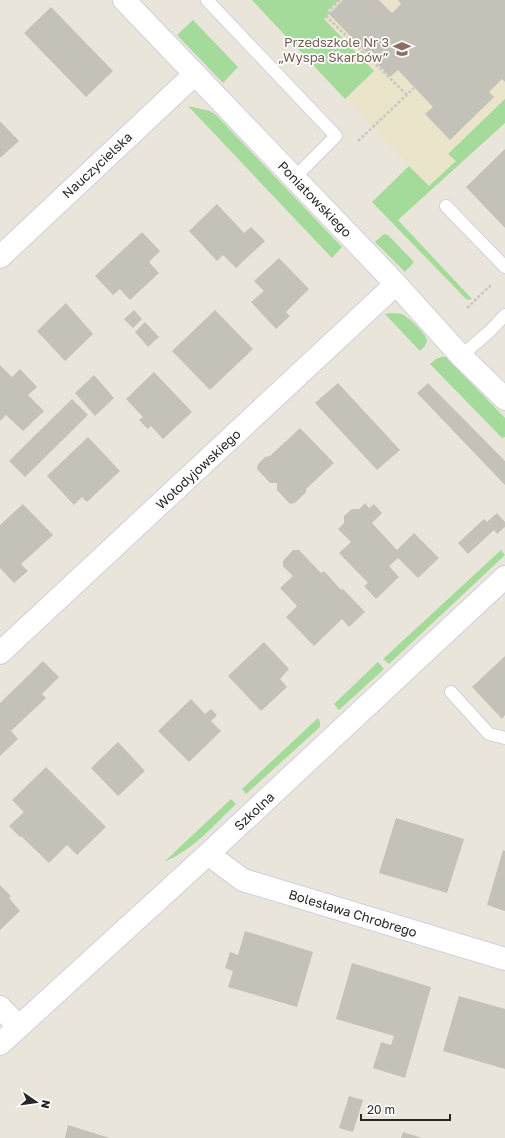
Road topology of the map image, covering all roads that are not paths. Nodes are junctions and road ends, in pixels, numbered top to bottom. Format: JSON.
{"nodes":[{"id":1,"x":207,"y":0,"type":"edge"},
{"id":2,"x":130,"y":2,"type":"edge"},
{"id":3,"x":195,"y":74,"type":"junction"},
{"id":4,"x":294,"y":178,"type":"junction"},
{"id":5,"x":446,"y":206,"type":"dead end"},
{"id":6,"x":0,"y":257,"type":"edge"},
{"id":7,"x":505,"y":267,"type":"edge"},
{"id":8,"x":396,"y":284,"type":"junction"},
{"id":9,"x":505,"y":315,"type":"edge"},
{"id":10,"x":461,"y":356,"type":"junction"},
{"id":11,"x":505,"y":399,"type":"edge"},
{"id":12,"x":505,"y":577,"type":"edge"},
{"id":13,"x":0,"y":653,"type":"edge"},
{"id":14,"x":450,"y":692,"type":"dead end"},
{"id":15,"x":505,"y":738,"type":"edge"},
{"id":16,"x":208,"y":854,"type":"junction"},
{"id":17,"x":505,"y":959,"type":"edge"},
{"id":18,"x":0,"y":1008,"type":"edge"},
{"id":19,"x":19,"y":1027,"type":"junction"},
{"id":20,"x":0,"y":1044,"type":"edge"}],
"edges":[{"from":1,"to":4,"type":"lane"},
{"from":2,"to":3,"type":"street","name":"Poniatowskiego"},
{"from":3,"to":4,"type":"street","name":"Poniatowskiego"},
{"from":3,"to":6,"type":"street","name":"Nauczycielska"},
{"from":4,"to":8,"type":"street","name":"Poniatowskiego"},
{"from":5,"to":7,"type":"lane"},
{"from":8,"to":10,"type":"street","name":"Poniatowskiego"},
{"from":8,"to":13,"type":"street","name":"Wołodyjowskiego"},
{"from":9,"to":10,"type":"lane"},
{"from":10,"to":11,"type":"street","name":"Poniatowskiego"},
{"from":12,"to":16,"type":"street","name":"Szkolna"},
{"from":14,"to":15,"type":"lane"},
{"from":16,"to":17,"type":"street","name":"Bolesława Chrobrego"},
{"from":16,"to":19,"type":"street","name":"Szkolna"},
{"from":18,"to":19,"type":"street"},
{"from":19,"to":20,"type":"street","name":"Szkolna"}]}
